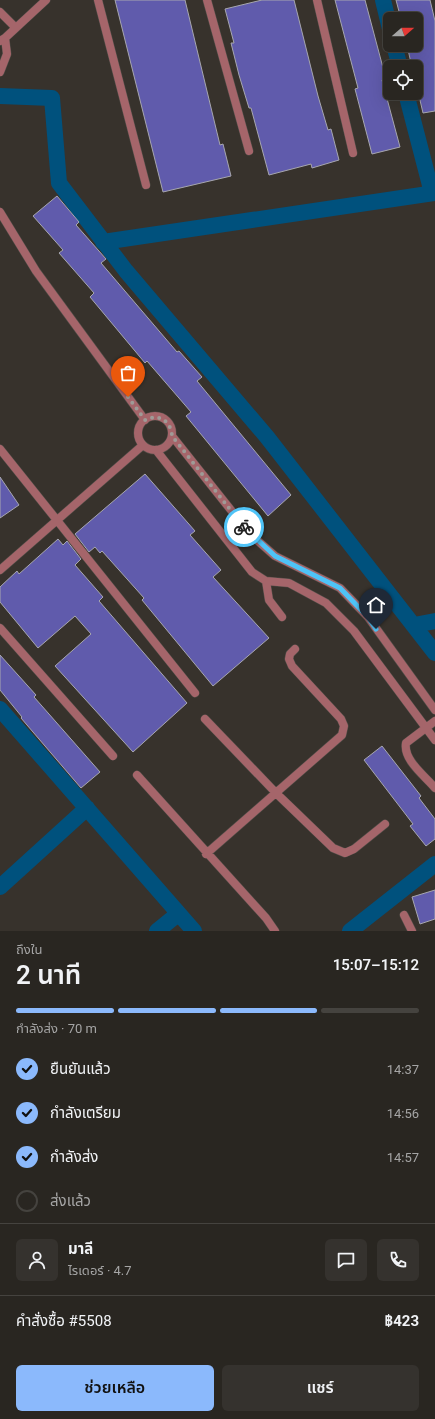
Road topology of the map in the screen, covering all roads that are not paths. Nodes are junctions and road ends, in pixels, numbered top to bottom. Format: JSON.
{"nodes":[{"id":1,"x":46,"y":0,"type":"edge"},
{"id":2,"x":98,"y":0,"type":"edge"},
{"id":3,"x":207,"y":0,"type":"edge"},
{"id":4,"x":317,"y":0,"type":"edge"},
{"id":5,"x":0,"y":12,"type":"edge"},
{"id":6,"x":15,"y":27,"type":"junction"},
{"id":7,"x":3,"y":39,"type":"edge"},
{"id":8,"x":0,"y":72,"type":"edge"},
{"id":9,"x":249,"y":151,"type":"dead end"},
{"id":10,"x":353,"y":153,"type":"dead end"},
{"id":11,"x":146,"y":185,"type":"dead end"},
{"id":12,"x":0,"y":212,"type":"edge"},
{"id":13,"x":145,"y":420,"type":"junction"},
{"id":14,"x":172,"y":436,"type":"junction"},
{"id":15,"x":144,"y":445,"type":"junction"},
{"id":16,"x":0,"y":449,"type":"edge"},
{"id":17,"x":156,"y":450,"type":"junction"},
{"id":18,"x":57,"y":520,"type":"junction"},
{"id":19,"x":0,"y":570,"type":"edge"},
{"id":20,"x":266,"y":581,"type":"junction"},
{"id":21,"x":282,"y":617,"type":"dead end"},
{"id":22,"x":0,"y":628,"type":"edge"},
{"id":23,"x":295,"y":649,"type":"dead end"},
{"id":24,"x":195,"y":693,"type":"dead end"},
{"id":25,"x":435,"y":710,"type":"edge"},
{"id":26,"x":206,"y":719,"type":"dead end"},
{"id":27,"x":435,"y":721,"type":"edge"},
{"id":28,"x":426,"y":728,"type":"junction"},
{"id":29,"x":435,"y":740,"type":"edge"},
{"id":30,"x":112,"y":756,"type":"dead end"},
{"id":31,"x":137,"y":775,"type":"dead end"},
{"id":32,"x":435,"y":788,"type":"edge"},
{"id":33,"x":276,"y":793,"type":"junction"},
{"id":34,"x":384,"y":824,"type":"dead end"},
{"id":35,"x":206,"y":854,"type":"junction"},
{"id":36,"x":404,"y":915,"type":"dead end"},
{"id":37,"x":275,"y":931,"type":"edge"},
{"id":38,"x":412,"y":931,"type":"edge"}],
"edges":[{"from":1,"to":6,"type":"street"},
{"from":2,"to":11,"type":"street"},
{"from":3,"to":9,"type":"street"},
{"from":4,"to":10,"type":"street"},
{"from":5,"to":6,"type":"street"},
{"from":6,"to":7,"type":"street"},
{"from":7,"to":8,"type":"street"},
{"from":12,"to":13,"type":"street"},
{"from":13,"to":14,"type":"street"},
{"from":13,"to":15,"type":"street"},
{"from":14,"to":17,"type":"street"},
{"from":14,"to":25,"type":"street"},
{"from":15,"to":17,"type":"street"},
{"from":15,"to":18,"type":"street"},
{"from":16,"to":18,"type":"street"},
{"from":17,"to":20,"type":"street"},
{"from":18,"to":19,"type":"street"},
{"from":18,"to":24,"type":"street"},
{"from":20,"to":21,"type":"street"},
{"from":20,"to":28,"type":"street"},
{"from":22,"to":30,"type":"street"},
{"from":23,"to":33,"type":"street"},
{"from":26,"to":33,"type":"street"},
{"from":27,"to":28,"type":"street"},
{"from":28,"to":29,"type":"street"},
{"from":28,"to":32,"type":"street"},
{"from":31,"to":35,"type":"street"},
{"from":33,"to":34,"type":"street"},
{"from":33,"to":35,"type":"street"},
{"from":35,"to":37,"type":"street"},
{"from":36,"to":38,"type":"street"}]}
